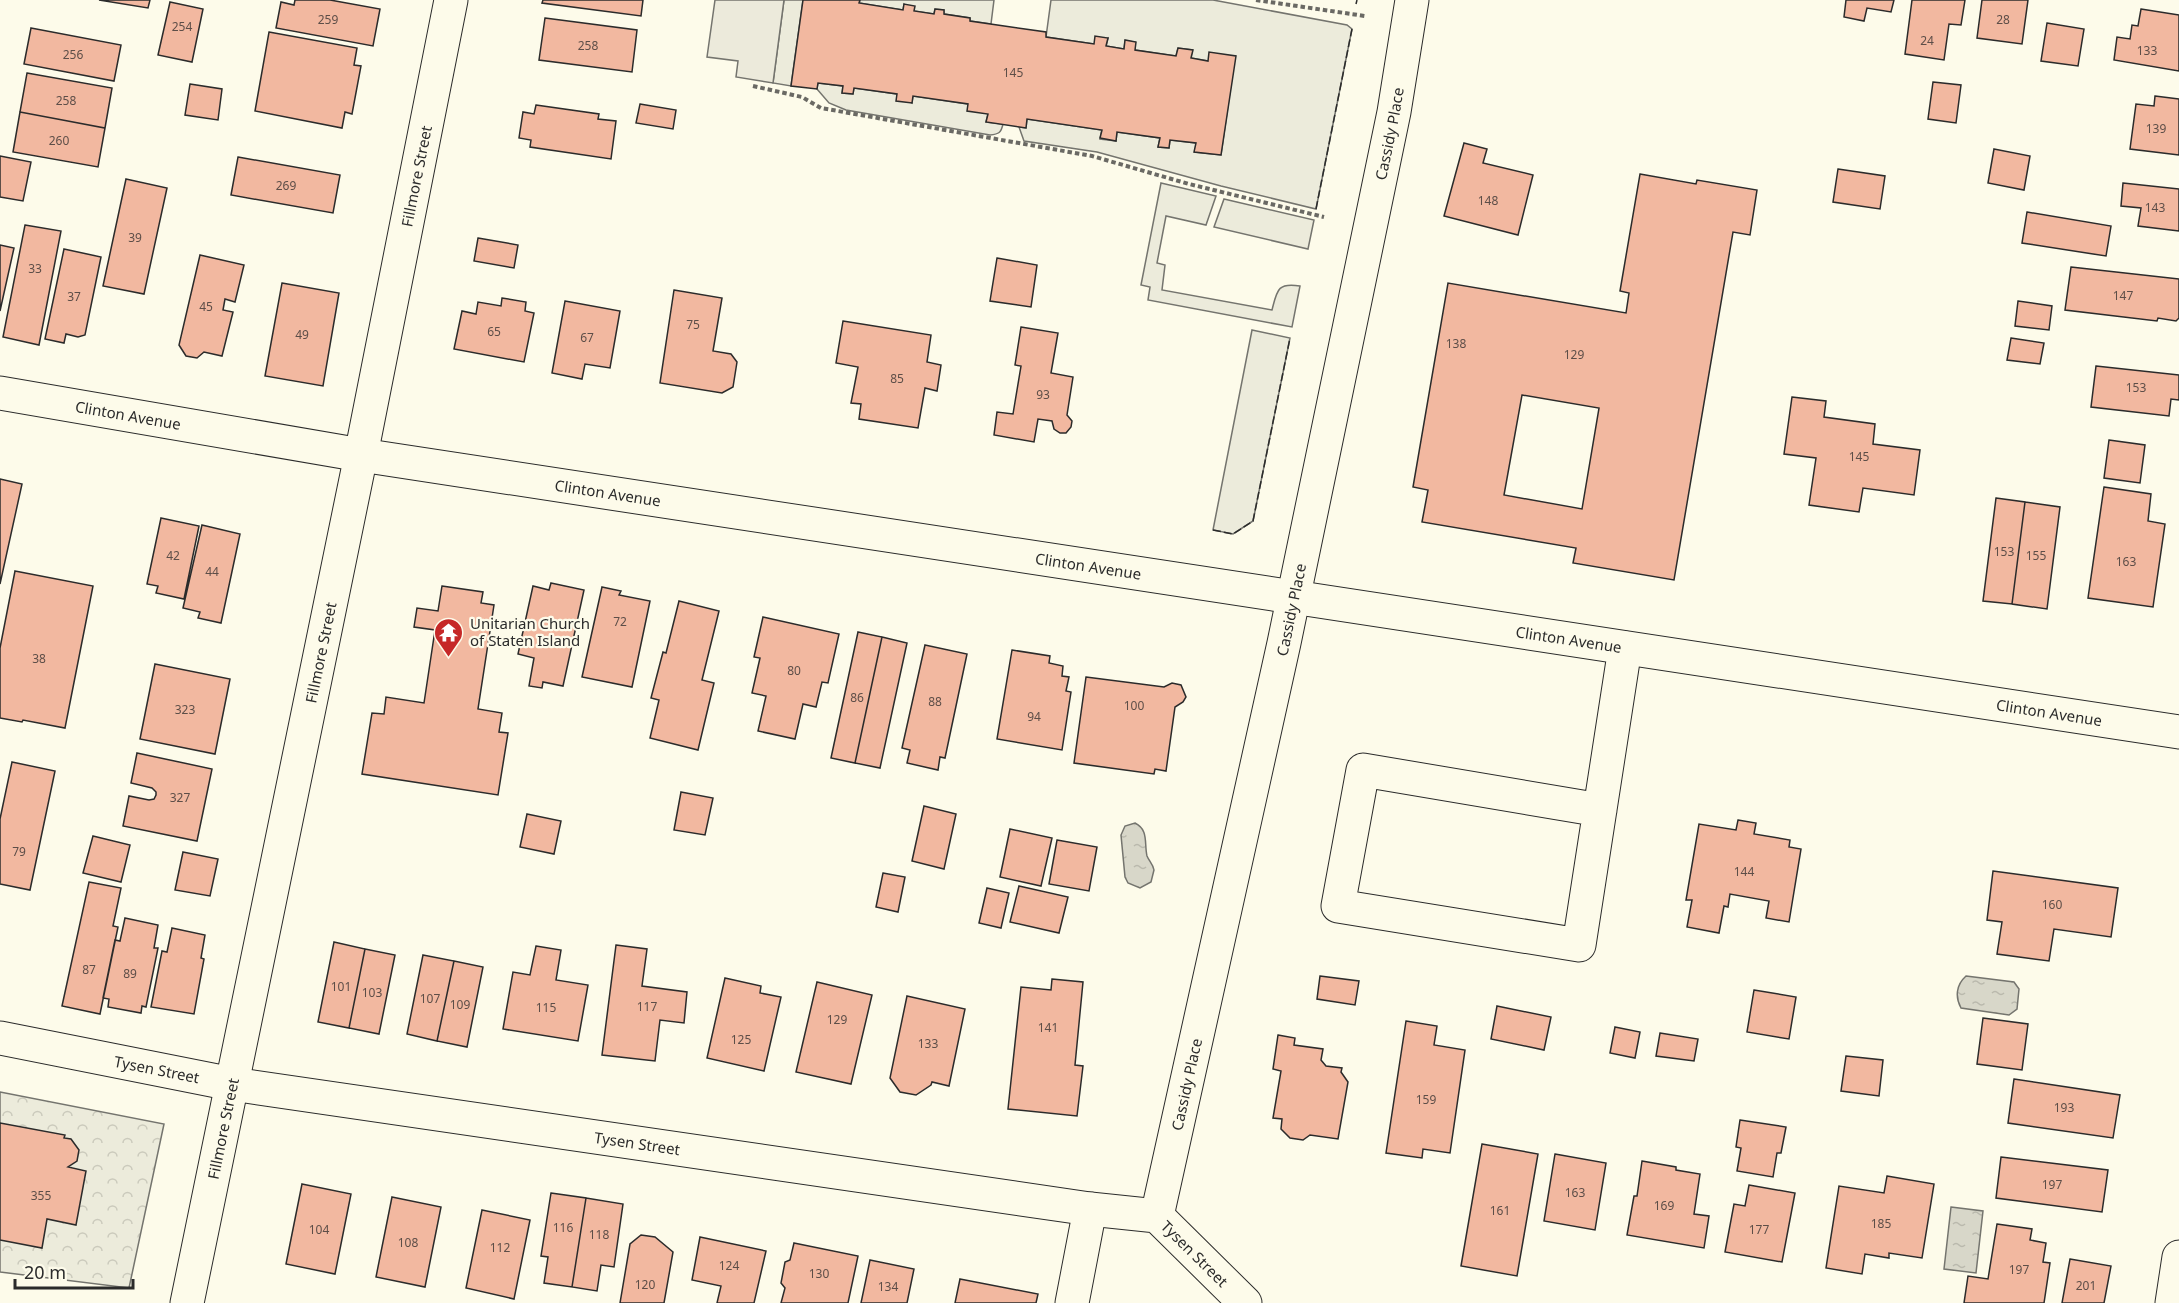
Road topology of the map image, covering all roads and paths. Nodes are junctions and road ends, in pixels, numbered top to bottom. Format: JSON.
{"nodes":[{"id":1,"x":450,"y":0,"type":"edge"},
{"id":2,"x":1256,"y":0,"type":"edge"},
{"id":3,"x":1412,"y":0,"type":"edge"},
{"id":4,"x":1365,"y":16,"type":"dead end"},
{"id":5,"x":753,"y":86,"type":"dead end"},
{"id":6,"x":1324,"y":217,"type":"dead end"},
{"id":7,"x":0,"y":393,"type":"edge"},
{"id":8,"x":361,"y":455,"type":"junction"},
{"id":9,"x":1294,"y":597,"type":"junction"},
{"id":10,"x":1626,"y":648,"type":"junction"},
{"id":11,"x":2179,"y":732,"type":"edge"},
{"id":12,"x":1600,"y":810,"type":"junction"},
{"id":13,"x":0,"y":1038,"type":"edge"},
{"id":14,"x":232,"y":1084,"type":"junction"},
{"id":15,"x":1090,"y":1209,"type":"junction"},
{"id":16,"x":1157,"y":1216,"type":"junction"},
{"id":17,"x":2179,"y":1257,"type":"edge"},
{"id":18,"x":187,"y":1303,"type":"edge"},
{"id":19,"x":1072,"y":1303,"type":"edge"},
{"id":20,"x":1245,"y":1303,"type":"edge"},
{"id":21,"x":2172,"y":1303,"type":"edge"}],
"edges":[{"from":1,"to":8,"type":"street","name":"Fillmore Street"},
{"from":2,"to":4,"type":"path"},
{"from":3,"to":9,"type":"street","name":"Cassidy Place"},
{"from":5,"to":6,"type":"path"},
{"from":7,"to":8,"type":"street","name":"Clinton Avenue"},
{"from":8,"to":9,"type":"street","name":"Clinton Avenue"},
{"from":8,"to":14,"type":"street","name":"Fillmore Street"},
{"from":9,"to":10,"type":"street","name":"Clinton Avenue"},
{"from":9,"to":16,"type":"street","name":"Cassidy Place"},
{"from":10,"to":11,"type":"street","name":"Clinton Avenue"},
{"from":10,"to":12,"type":"street"},
{"from":12,"to":12,"type":"street"},
{"from":13,"to":14,"type":"street","name":"Tysen Street"},
{"from":14,"to":15,"type":"street","name":"Tysen Street"},
{"from":14,"to":18,"type":"street","name":"Fillmore Street"},
{"from":15,"to":16,"type":"street","name":"Tysen Street"},
{"from":15,"to":19,"type":"street"},
{"from":16,"to":20,"type":"street","name":"Tysen Street"},
{"from":17,"to":21,"type":"street"}]}
